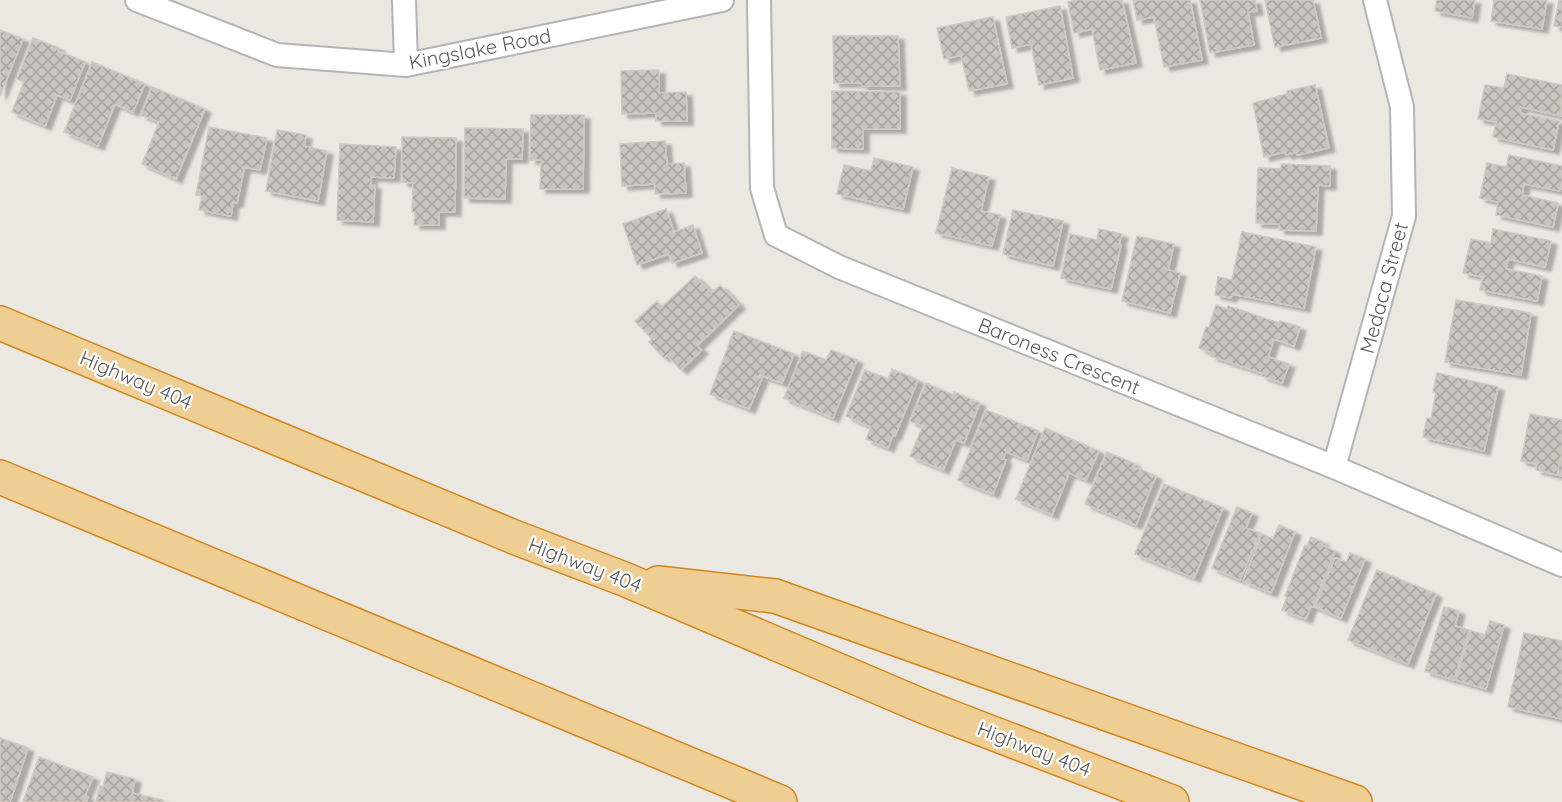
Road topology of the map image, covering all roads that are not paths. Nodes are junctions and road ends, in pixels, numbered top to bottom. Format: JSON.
{"nodes":[{"id":1,"x":137,"y":0,"type":"edge"},
{"id":2,"x":404,"y":0,"type":"edge"},
{"id":3,"x":722,"y":0,"type":"edge"},
{"id":4,"x":759,"y":0,"type":"edge"},
{"id":5,"x":1375,"y":0,"type":"edge"},
{"id":6,"x":406,"y":64,"type":"junction"},
{"id":7,"x":0,"y":323,"type":"edge"},
{"id":8,"x":1334,"y":467,"type":"junction"},
{"id":9,"x":0,"y":477,"type":"edge"},
{"id":10,"x":1562,"y":566,"type":"edge"},
{"id":11,"x":624,"y":579,"type":"junction"},
{"id":12,"x":778,"y":802,"type":"edge"},
{"id":13,"x":1172,"y":802,"type":"edge"},
{"id":14,"x":1355,"y":802,"type":"edge"}],
"edges":[{"from":1,"to":6,"type":"street","name":"Kingslake Road"},
{"from":2,"to":6,"type":"street"},
{"from":3,"to":6,"type":"street","name":"Kingslake Road"},
{"from":4,"to":8,"type":"street","name":"Baroness Crescent"},
{"from":5,"to":8,"type":"street","name":"Medaca Street"},
{"from":7,"to":11,"type":"highway","name":"Highway 404"},
{"from":8,"to":10,"type":"street","name":"Baroness Crescent"},
{"from":9,"to":12,"type":"highway"},
{"from":11,"to":13,"type":"highway","name":"Highway 404"},
{"from":11,"to":14,"type":"highway"}]}
